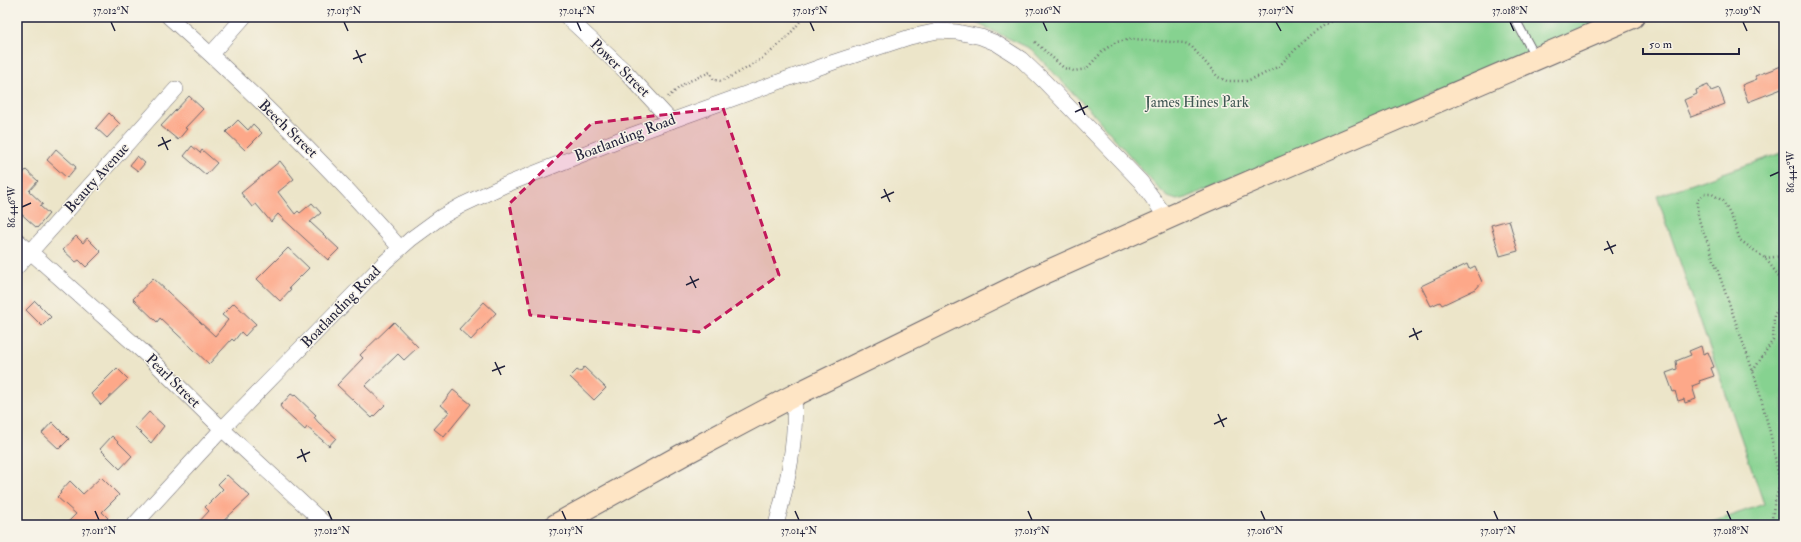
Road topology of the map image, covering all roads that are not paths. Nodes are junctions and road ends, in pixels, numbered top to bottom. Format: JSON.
{"nodes":[{"id":1,"x":169,"y":17,"type":"edge"},
{"id":2,"x":244,"y":17,"type":"edge"},
{"id":3,"x":567,"y":17,"type":"edge"},
{"id":4,"x":1514,"y":17,"type":"edge"},
{"id":5,"x":1633,"y":17,"type":"edge"},
{"id":6,"x":211,"y":54,"type":"junction"},
{"id":7,"x":1536,"y":58,"type":"junction"},
{"id":8,"x":176,"y":89,"type":"dead end"},
{"id":9,"x":671,"y":121,"type":"junction"},
{"id":10,"x":1167,"y":218,"type":"junction"},
{"id":11,"x":17,"y":240,"type":"edge"},
{"id":12,"x":400,"y":248,"type":"junction"},
{"id":13,"x":30,"y":252,"type":"junction"},
{"id":14,"x":17,"y":267,"type":"edge"},
{"id":15,"x":794,"y":396,"type":"junction"},
{"id":16,"x":222,"y":429,"type":"junction"},
{"id":17,"x":134,"y":525,"type":"edge"},
{"id":18,"x":326,"y":525,"type":"edge"},
{"id":19,"x":556,"y":525,"type":"edge"},
{"id":20,"x":776,"y":525,"type":"edge"}],
"edges":[{"from":1,"to":6,"type":"street","name":"Beech Street"},
{"from":2,"to":6,"type":"street"},
{"from":3,"to":9,"type":"street","name":"Power Street"},
{"from":4,"to":7,"type":"lane"},
{"from":5,"to":7,"type":"main road"},
{"from":6,"to":12,"type":"street","name":"Beech Street"},
{"from":7,"to":10,"type":"main road"},
{"from":8,"to":13,"type":"street","name":"Beauty Avenue"},
{"from":9,"to":10,"type":"street","name":"Boatlanding Road"},
{"from":9,"to":12,"type":"street","name":"Boatlanding Road"},
{"from":10,"to":15,"type":"main road"},
{"from":11,"to":13,"type":"street","name":"Pearl Street"},
{"from":12,"to":16,"type":"street","name":"Boatlanding Road"},
{"from":13,"to":14,"type":"street","name":"Beauty Avenue"},
{"from":13,"to":16,"type":"street","name":"Pearl Street"},
{"from":15,"to":19,"type":"main road"},
{"from":15,"to":20,"type":"street"},
{"from":16,"to":17,"type":"street","name":"Boatlanding Road"},
{"from":16,"to":18,"type":"street","name":"Pearl Street"}]}
